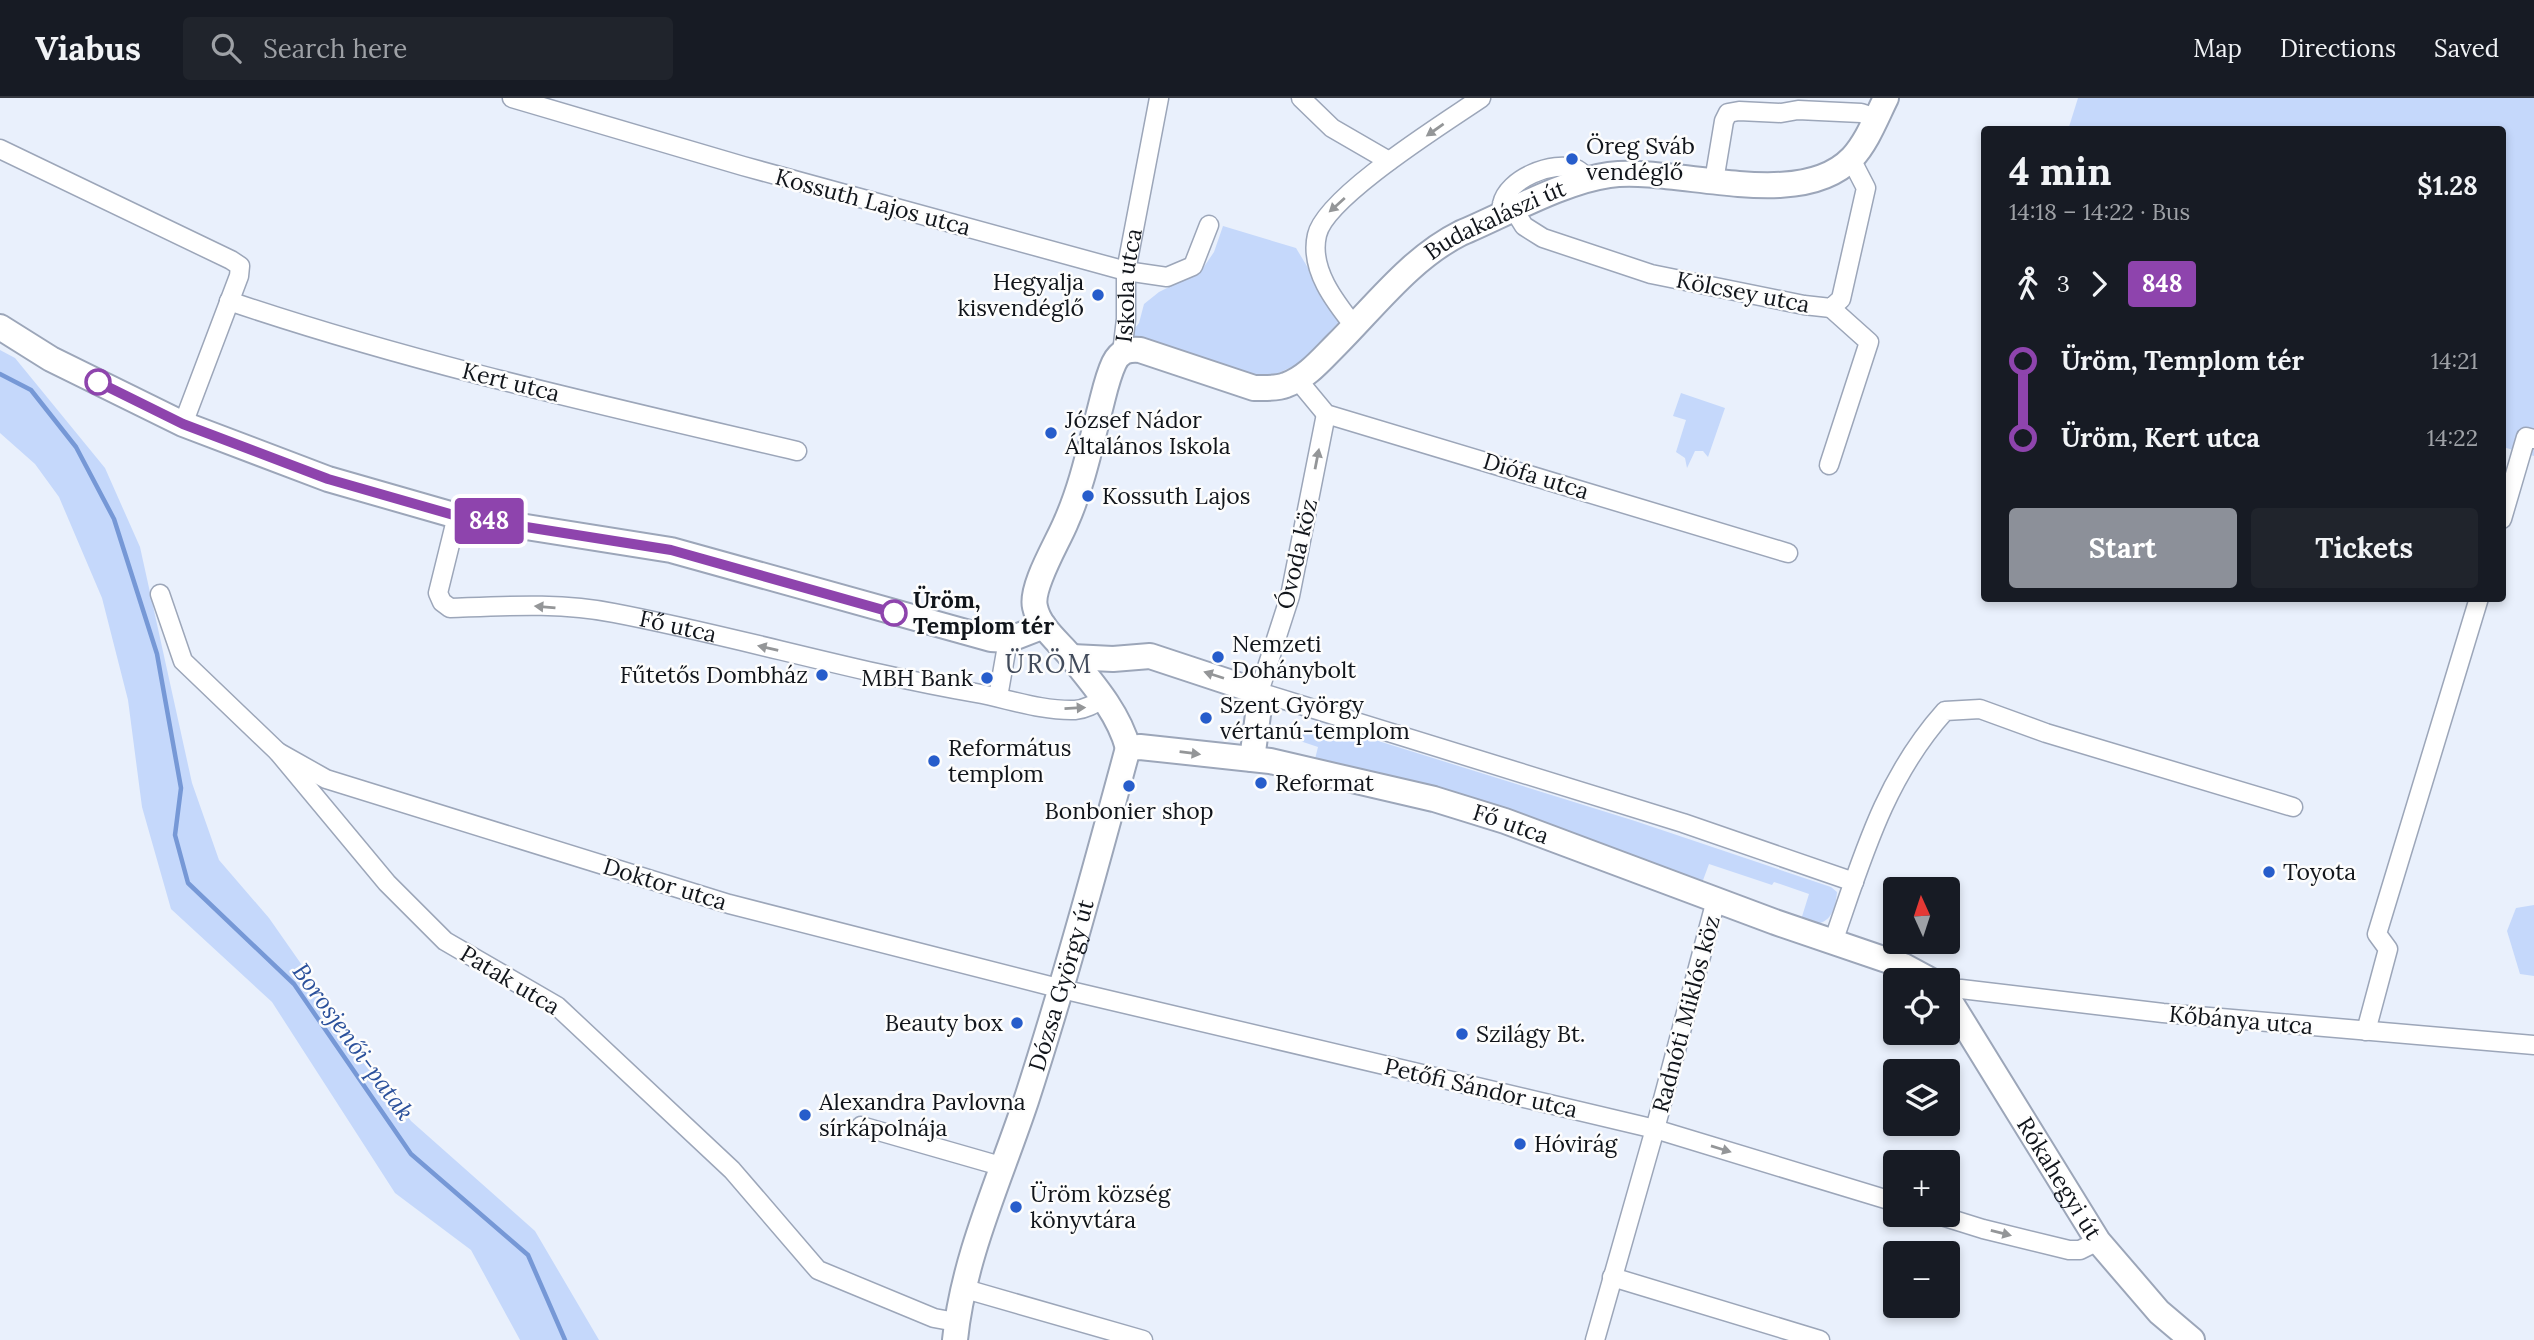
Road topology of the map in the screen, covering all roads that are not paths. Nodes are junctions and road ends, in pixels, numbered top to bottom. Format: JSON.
{"nodes":[{"id":1,"x":512,"y":98,"type":"edge"},
{"id":2,"x":1159,"y":98,"type":"edge"},
{"id":3,"x":1301,"y":98,"type":"edge"},
{"id":4,"x":1481,"y":98,"type":"edge"},
{"id":5,"x":1881,"y":108,"type":"edge"},
{"id":6,"x":0,"y":149,"type":"edge"},
{"id":7,"x":1851,"y":159,"type":"junction"},
{"id":8,"x":1390,"y":161,"type":"junction"},
{"id":9,"x":1714,"y":181,"type":"junction"},
{"id":10,"x":1508,"y":213,"type":"junction"},
{"id":11,"x":1209,"y":225,"type":"dead end"},
{"id":12,"x":1126,"y":271,"type":"junction"},
{"id":13,"x":229,"y":301,"type":"junction"},
{"id":14,"x":1831,"y":308,"type":"junction"},
{"id":15,"x":0,"y":327,"type":"edge"},
{"id":16,"x":1354,"y":327,"type":"junction"},
{"id":17,"x":1122,"y":353,"type":"junction"},
{"id":18,"x":1297,"y":379,"type":"junction"},
{"id":19,"x":1326,"y":414,"type":"junction"},
{"id":20,"x":183,"y":424,"type":"junction"},
{"id":21,"x":2534,"y":439,"type":"edge"},
{"id":22,"x":797,"y":451,"type":"dead end"},
{"id":23,"x":1829,"y":465,"type":"dead end"},
{"id":24,"x":2506,"y":505,"type":"edge"},
{"id":25,"x":457,"y":516,"type":"junction"},
{"id":26,"x":1788,"y":553,"type":"dead end"},
{"id":27,"x":160,"y":594,"type":"dead end"},
{"id":28,"x":2478,"y":602,"type":"edge"},
{"id":29,"x":1044,"y":626,"type":"junction"},
{"id":30,"x":1008,"y":639,"type":"junction"},
{"id":31,"x":1072,"y":657,"type":"junction"},
{"id":32,"x":1124,"y":659,"type":"junction"},
{"id":33,"x":1259,"y":692,"type":"junction"},
{"id":34,"x":998,"y":697,"type":"junction"},
{"id":35,"x":1104,"y":698,"type":"junction"},
{"id":36,"x":1128,"y":748,"type":"junction"},
{"id":37,"x":278,"y":752,"type":"junction"},
{"id":38,"x":1252,"y":759,"type":"junction"},
{"id":39,"x":2293,"y":807,"type":"dead end"},
{"id":40,"x":1854,"y":882,"type":"junction"},
{"id":41,"x":1716,"y":900,"type":"junction"},
{"id":42,"x":1833,"y":943,"type":"junction"},
{"id":43,"x":1908,"y":968,"type":"edge"},
{"id":44,"x":1062,"y":989,"type":"junction"},
{"id":45,"x":1960,"y":989,"type":"edge"},
{"id":46,"x":1960,"y":1017,"type":"edge"},
{"id":47,"x":2366,"y":1031,"type":"junction"},
{"id":48,"x":2534,"y":1045,"type":"edge"},
{"id":49,"x":861,"y":1126,"type":"dead end"},
{"id":50,"x":1656,"y":1129,"type":"junction"},
{"id":51,"x":1004,"y":1167,"type":"junction"},
{"id":52,"x":1883,"y":1198,"type":"edge"},
{"id":53,"x":1960,"y":1222,"type":"edge"},
{"id":54,"x":2098,"y":1241,"type":"junction"},
{"id":55,"x":1612,"y":1277,"type":"junction"},
{"id":56,"x":962,"y":1288,"type":"junction"},
{"id":57,"x":956,"y":1331,"type":"edge"},
{"id":58,"x":1143,"y":1340,"type":"edge"},
{"id":59,"x":1595,"y":1340,"type":"edge"},
{"id":60,"x":1820,"y":1340,"type":"edge"},
{"id":61,"x":2192,"y":1340,"type":"edge"}],
"edges":[{"from":1,"to":12,"type":"street","name":"Kossuth Lajos utca"},
{"from":2,"to":12,"type":"street","name":"Iskola utca"},
{"from":3,"to":8,"type":"street"},
{"from":4,"to":8,"type":"street","one_way":true},
{"from":5,"to":7,"type":"street","name":"Budakalászi út"},
{"from":5,"to":9,"type":"street"},
{"from":6,"to":13,"type":"street"},
{"from":7,"to":9,"type":"street","name":"Budakalászi út"},
{"from":7,"to":14,"type":"street","name":"Kölcsey utca"},
{"from":8,"to":16,"type":"street","one_way":true},
{"from":9,"to":10,"type":"street","name":"Budakalászi út"},
{"from":10,"to":14,"type":"street","name":"Kölcsey utca"},
{"from":10,"to":16,"type":"street","name":"Budakalászi út"},
{"from":11,"to":12,"type":"street","name":"Kossuth Lajos utca"},
{"from":12,"to":17,"type":"street","name":"Iskola utca"},
{"from":13,"to":20,"type":"street"},
{"from":13,"to":22,"type":"street","name":"Kert utca"},
{"from":14,"to":23,"type":"street"},
{"from":15,"to":20,"type":"street"},
{"from":16,"to":18,"type":"street","name":"Budakalászi út"},
{"from":17,"to":18,"type":"street","name":"Budakalászi út"},
{"from":17,"to":29,"type":"street","name":"Iskola utca"},
{"from":18,"to":19,"type":"street"},
{"from":19,"to":26,"type":"street","name":"Diófa utca"},
{"from":33,"to":19,"type":"street","name":"Óvoda köz","one_way":true},
{"from":20,"to":25,"type":"street"},
{"from":21,"to":24,"type":"street"},
{"from":25,"to":30,"type":"street"},
{"from":34,"to":25,"type":"street","name":"Fő utca","one_way":true},
{"from":27,"to":37,"type":"street","name":"Patak utca"},
{"from":28,"to":47,"type":"street"},
{"from":29,"to":30,"type":"street"},
{"from":29,"to":31,"type":"street"},
{"from":30,"to":34,"type":"street"},
{"from":31,"to":32,"type":"street"},
{"from":31,"to":35,"type":"street"},
{"from":33,"to":32,"type":"street","one_way":true},
{"from":32,"to":35,"type":"street"},
{"from":33,"to":38,"type":"street"},
{"from":33,"to":40,"type":"street"},
{"from":34,"to":35,"type":"street","name":"Fő utca","one_way":true},
{"from":35,"to":36,"type":"street"},
{"from":36,"to":38,"type":"street","name":"Fő utca","one_way":true},
{"from":36,"to":44,"type":"street","name":"Dózsa György út"},
{"from":37,"to":44,"type":"street","name":"Doktor utca"},
{"from":37,"to":57,"type":"street","name":"Patak utca"},
{"from":38,"to":41,"type":"street","name":"Fő utca"},
{"from":39,"to":40,"type":"street"},
{"from":40,"to":42,"type":"street"},
{"from":41,"to":42,"type":"street","name":"Fő utca"},
{"from":41,"to":50,"type":"street","name":"Radnóti Miklós köz"},
{"from":42,"to":43,"type":"street","name":"Fő utca"},
{"from":44,"to":50,"type":"street","name":"Petőfi Sándor utca"},
{"from":44,"to":51,"type":"street","name":"Dózsa György út"},
{"from":45,"to":47,"type":"street","name":"Kőbánya utca"},
{"from":46,"to":54,"type":"street","name":"Rókahegyi út"},
{"from":47,"to":48,"type":"street","name":"Kőbánya utca"},
{"from":49,"to":51,"type":"street"},
{"from":50,"to":52,"type":"street","name":"Petőfi Sándor utca","one_way":true},
{"from":50,"to":55,"type":"street","name":"Radnóti Miklós köz"},
{"from":51,"to":56,"type":"street","name":"Dózsa György út"},
{"from":53,"to":54,"type":"street","one_way":true},
{"from":54,"to":61,"type":"street","name":"Rókahegyi út"},
{"from":55,"to":59,"type":"street","name":"Radnóti Miklós köz"},
{"from":55,"to":60,"type":"street"},
{"from":56,"to":57,"type":"street","name":"Dózsa György út"},
{"from":56,"to":58,"type":"street"}]}
